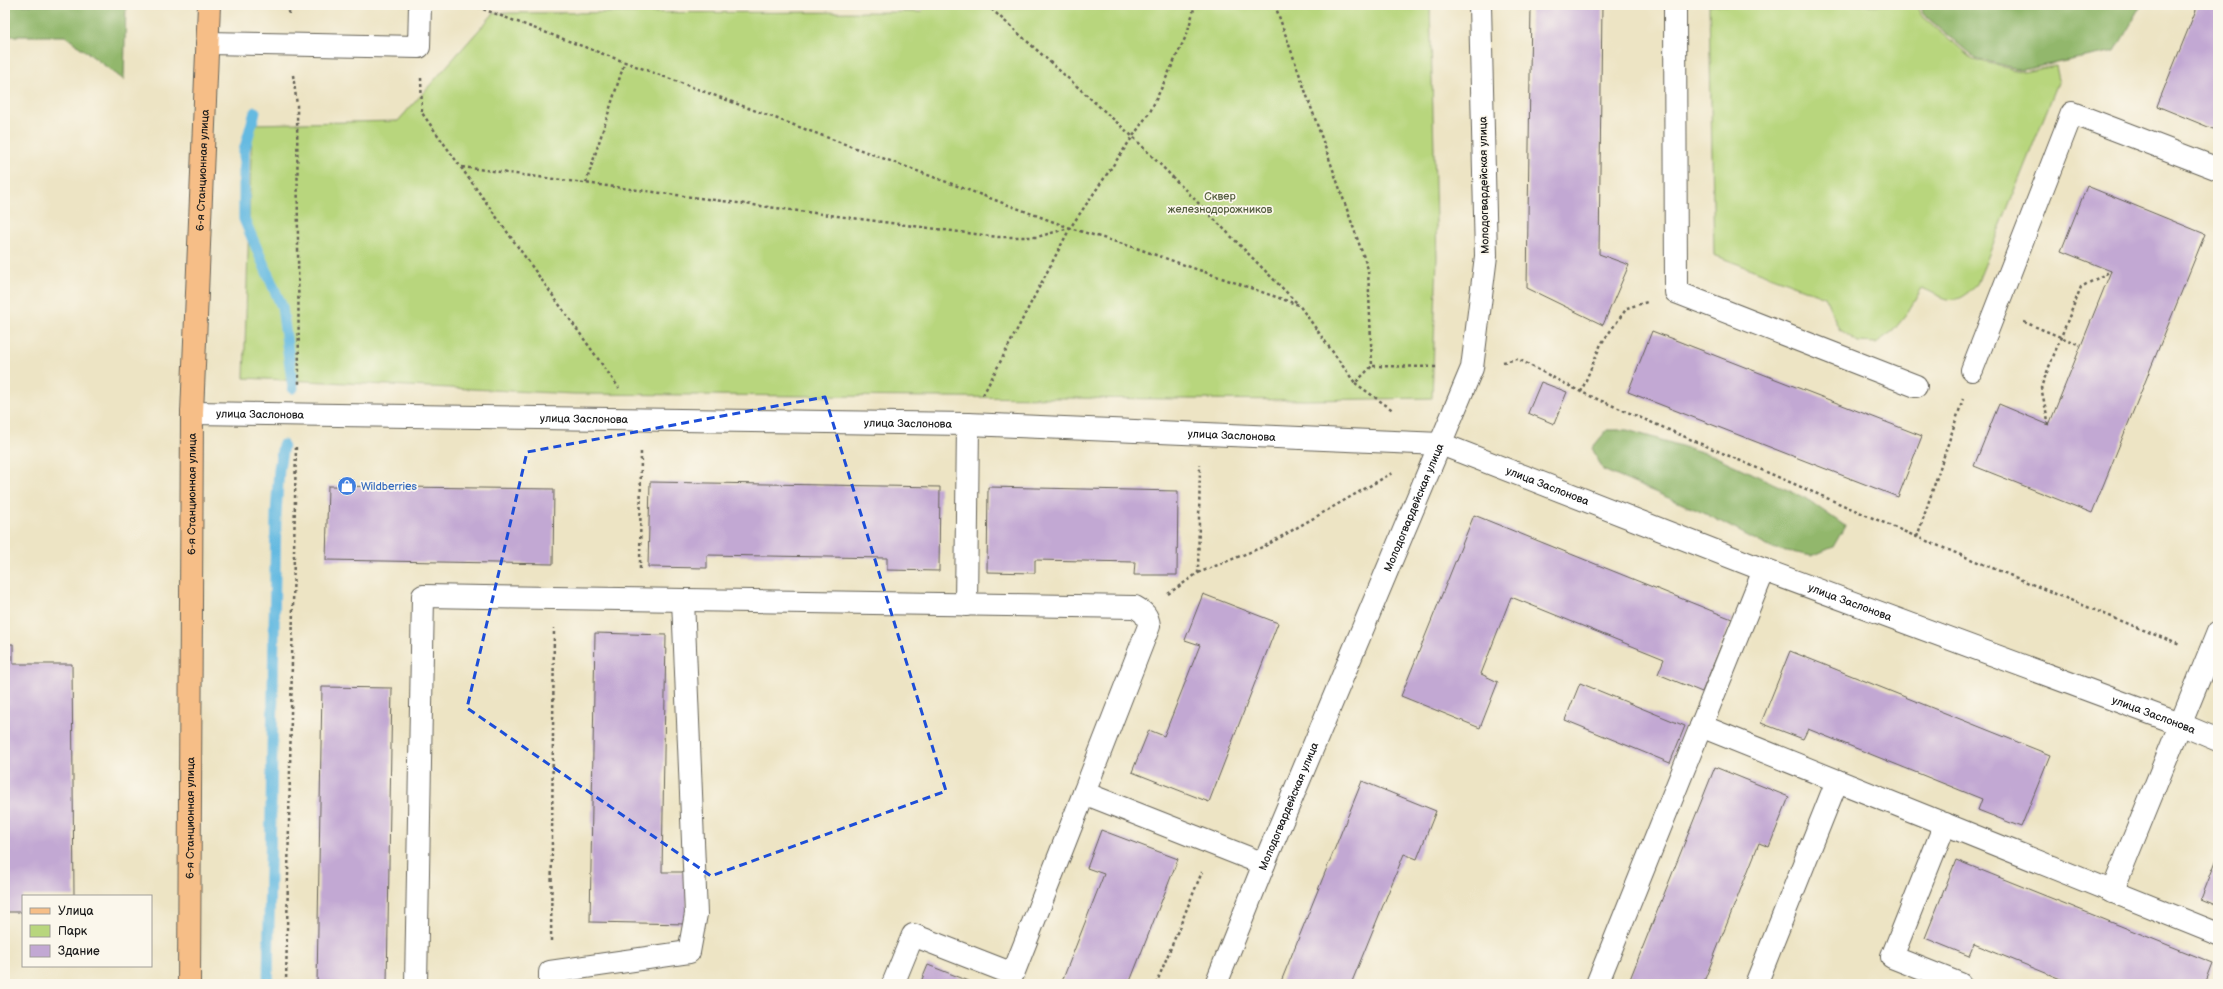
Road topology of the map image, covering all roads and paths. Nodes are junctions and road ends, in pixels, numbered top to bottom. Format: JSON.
{"nodes":[{"id":1,"x":209,"y":5,"type":"edge"},
{"id":2,"x":420,"y":5,"type":"edge"},
{"id":3,"x":472,"y":5,"type":"edge"},
{"id":4,"x":987,"y":5,"type":"edge"},
{"id":5,"x":1195,"y":5,"type":"edge"},
{"id":6,"x":1275,"y":5,"type":"edge"},
{"id":7,"x":1480,"y":5,"type":"edge"},
{"id":8,"x":1675,"y":5,"type":"edge"},
{"id":9,"x":207,"y":43,"type":"junction"},
{"id":10,"x":288,"y":45,"type":"junction"},
{"id":11,"x":419,"y":48,"type":"junction"},
{"id":12,"x":625,"y":61,"type":"junction"},
{"id":13,"x":1133,"y":137,"type":"junction"},
{"id":14,"x":461,"y":167,"type":"junction"},
{"id":15,"x":2218,"y":169,"type":"edge"},
{"id":16,"x":586,"y":183,"type":"junction"},
{"id":17,"x":1070,"y":228,"type":"junction"},
{"id":18,"x":2111,"y":271,"type":"dead end"},
{"id":19,"x":1676,"y":292,"type":"junction"},
{"id":20,"x":1299,"y":305,"type":"junction"},
{"id":21,"x":1995,"y":310,"type":"junction"},
{"id":22,"x":2061,"y":337,"type":"junction"},
{"id":23,"x":2080,"y":345,"type":"dead end"},
{"id":24,"x":1372,"y":366,"type":"junction"},
{"id":25,"x":1472,"y":368,"type":"junction"},
{"id":26,"x":1972,"y":370,"type":"joint"},
{"id":27,"x":1916,"y":386,"type":"dead end"},
{"id":28,"x":1581,"y":392,"type":"junction"},
{"id":29,"x":192,"y":413,"type":"junction"},
{"id":30,"x":297,"y":413,"type":"junction"},
{"id":31,"x":641,"y":419,"type":"junction"},
{"id":32,"x":968,"y":424,"type":"junction"},
{"id":33,"x":2049,"y":425,"type":"dead end"},
{"id":34,"x":1201,"y":434,"type":"junction"},
{"id":35,"x":1441,"y":444,"type":"junction"},
{"id":36,"x":1394,"y":472,"type":"dead end"},
{"id":37,"x":1917,"y":537,"type":"junction"},
{"id":38,"x":1764,"y":570,"type":"junction"},
{"id":39,"x":1198,"y":573,"type":"junction"},
{"id":40,"x":555,"y":598,"type":"junction"},
{"id":41,"x":640,"y":599,"type":"junction"},
{"id":42,"x":683,"y":600,"type":"junction"},
{"id":43,"x":966,"y":605,"type":"junction"},
{"id":44,"x":1143,"y":611,"type":"junction"},
{"id":45,"x":2218,"y":632,"type":"edge"},
{"id":46,"x":2208,"y":655,"type":"junction"},
{"id":47,"x":2180,"y":724,"type":"junction"},
{"id":48,"x":1701,"y":726,"type":"junction"},
{"id":49,"x":2218,"y":740,"type":"edge"},
{"id":50,"x":1837,"y":781,"type":"junction"},
{"id":51,"x":1084,"y":794,"type":"junction"},
{"id":52,"x":1945,"y":824,"type":"junction"},
{"id":53,"x":1213,"y":844,"type":"junction"},
{"id":54,"x":1264,"y":864,"type":"junction"},
{"id":55,"x":2112,"y":892,"type":"junction"},
{"id":56,"x":2218,"y":934,"type":"edge"},
{"id":57,"x":550,"y":978,"type":"edge"},
{"id":58,"x":189,"y":984,"type":"edge"},
{"id":59,"x":286,"y":984,"type":"edge"},
{"id":60,"x":416,"y":984,"type":"edge"},
{"id":61,"x":893,"y":984,"type":"edge"},
{"id":62,"x":1156,"y":984,"type":"edge"},
{"id":63,"x":1216,"y":984,"type":"edge"},
{"id":64,"x":1597,"y":984,"type":"edge"},
{"id":65,"x":1756,"y":984,"type":"edge"},
{"id":66,"x":1960,"y":984,"type":"edge"}],
"edges":[{"from":1,"to":9,"type":"main road","name":"6-я Станционная улица"},
{"from":2,"to":11,"type":"street"},
{"from":3,"to":12,"type":"path"},
{"from":4,"to":13,"type":"path"},
{"from":5,"to":13,"type":"path"},
{"from":6,"to":24,"type":"path"},
{"from":7,"to":25,"type":"street","name":"Молодогвардейская улица"},
{"from":8,"to":19,"type":"street"},
{"from":9,"to":10,"type":"street"},
{"from":9,"to":29,"type":"main road","name":"6-я Станционная улица"},
{"from":10,"to":11,"type":"street"},
{"from":10,"to":30,"type":"path"},
{"from":11,"to":14,"type":"path"},
{"from":12,"to":16,"type":"path"},
{"from":12,"to":17,"type":"path"},
{"from":13,"to":17,"type":"path"},
{"from":13,"to":20,"type":"path"},
{"from":14,"to":16,"type":"path"},
{"from":14,"to":31,"type":"path"},
{"from":15,"to":21,"type":"street"},
{"from":16,"to":17,"type":"path"},
{"from":17,"to":20,"type":"path"},
{"from":17,"to":32,"type":"path"},
{"from":18,"to":22,"type":"path"},
{"from":19,"to":27,"type":"street"},
{"from":19,"to":28,"type":"path"},
{"from":20,"to":24,"type":"path"},
{"from":21,"to":22,"type":"path"},
{"from":21,"to":26,"type":"street"},
{"from":22,"to":23,"type":"path"},
{"from":22,"to":33,"type":"path"},
{"from":24,"to":25,"type":"path"},
{"from":25,"to":28,"type":"path"},
{"from":25,"to":35,"type":"street","name":"Молодогвардейская улица"},
{"from":26,"to":37,"type":"path"},
{"from":28,"to":37,"type":"path"},
{"from":29,"to":30,"type":"street","name":"улица Заслонова"},
{"from":29,"to":58,"type":"main road","name":"6-я Станционная улица"},
{"from":30,"to":31,"type":"street","name":"улица Заслонова"},
{"from":30,"to":59,"type":"path"},
{"from":31,"to":32,"type":"street","name":"улица Заслонова"},
{"from":31,"to":41,"type":"path"},
{"from":32,"to":34,"type":"street","name":"улица Заслонова"},
{"from":32,"to":43,"type":"street"},
{"from":34,"to":35,"type":"street","name":"улица Заслонова"},
{"from":34,"to":39,"type":"path"},
{"from":35,"to":38,"type":"street","name":"улица Заслонова"},
{"from":35,"to":54,"type":"street","name":"Молодогвардейская улица"},
{"from":36,"to":39,"type":"path"},
{"from":37,"to":46,"type":"path"},
{"from":38,"to":47,"type":"street","name":"улица Заслонова"},
{"from":38,"to":48,"type":"street"},
{"from":39,"to":44,"type":"path"},
{"from":40,"to":41,"type":"street"},
{"from":40,"to":57,"type":"path"},
{"from":40,"to":60,"type":"street"},
{"from":41,"to":42,"type":"street"},
{"from":42,"to":43,"type":"street"},
{"from":42,"to":57,"type":"street"},
{"from":43,"to":44,"type":"street"},
{"from":44,"to":51,"type":"street"},
{"from":45,"to":46,"type":"street"},
{"from":46,"to":47,"type":"street"},
{"from":47,"to":49,"type":"street","name":"улица Заслонова"},
{"from":47,"to":55,"type":"street"},
{"from":48,"to":50,"type":"street"},
{"from":48,"to":64,"type":"street"},
{"from":50,"to":52,"type":"street"},
{"from":50,"to":65,"type":"street"},
{"from":51,"to":53,"type":"street"},
{"from":51,"to":61,"type":"street"},
{"from":52,"to":55,"type":"street"},
{"from":52,"to":66,"type":"street"},
{"from":53,"to":54,"type":"street"},
{"from":53,"to":62,"type":"path"},
{"from":54,"to":63,"type":"street","name":"Молодогвардейская улица"},
{"from":55,"to":56,"type":"street"}]}
